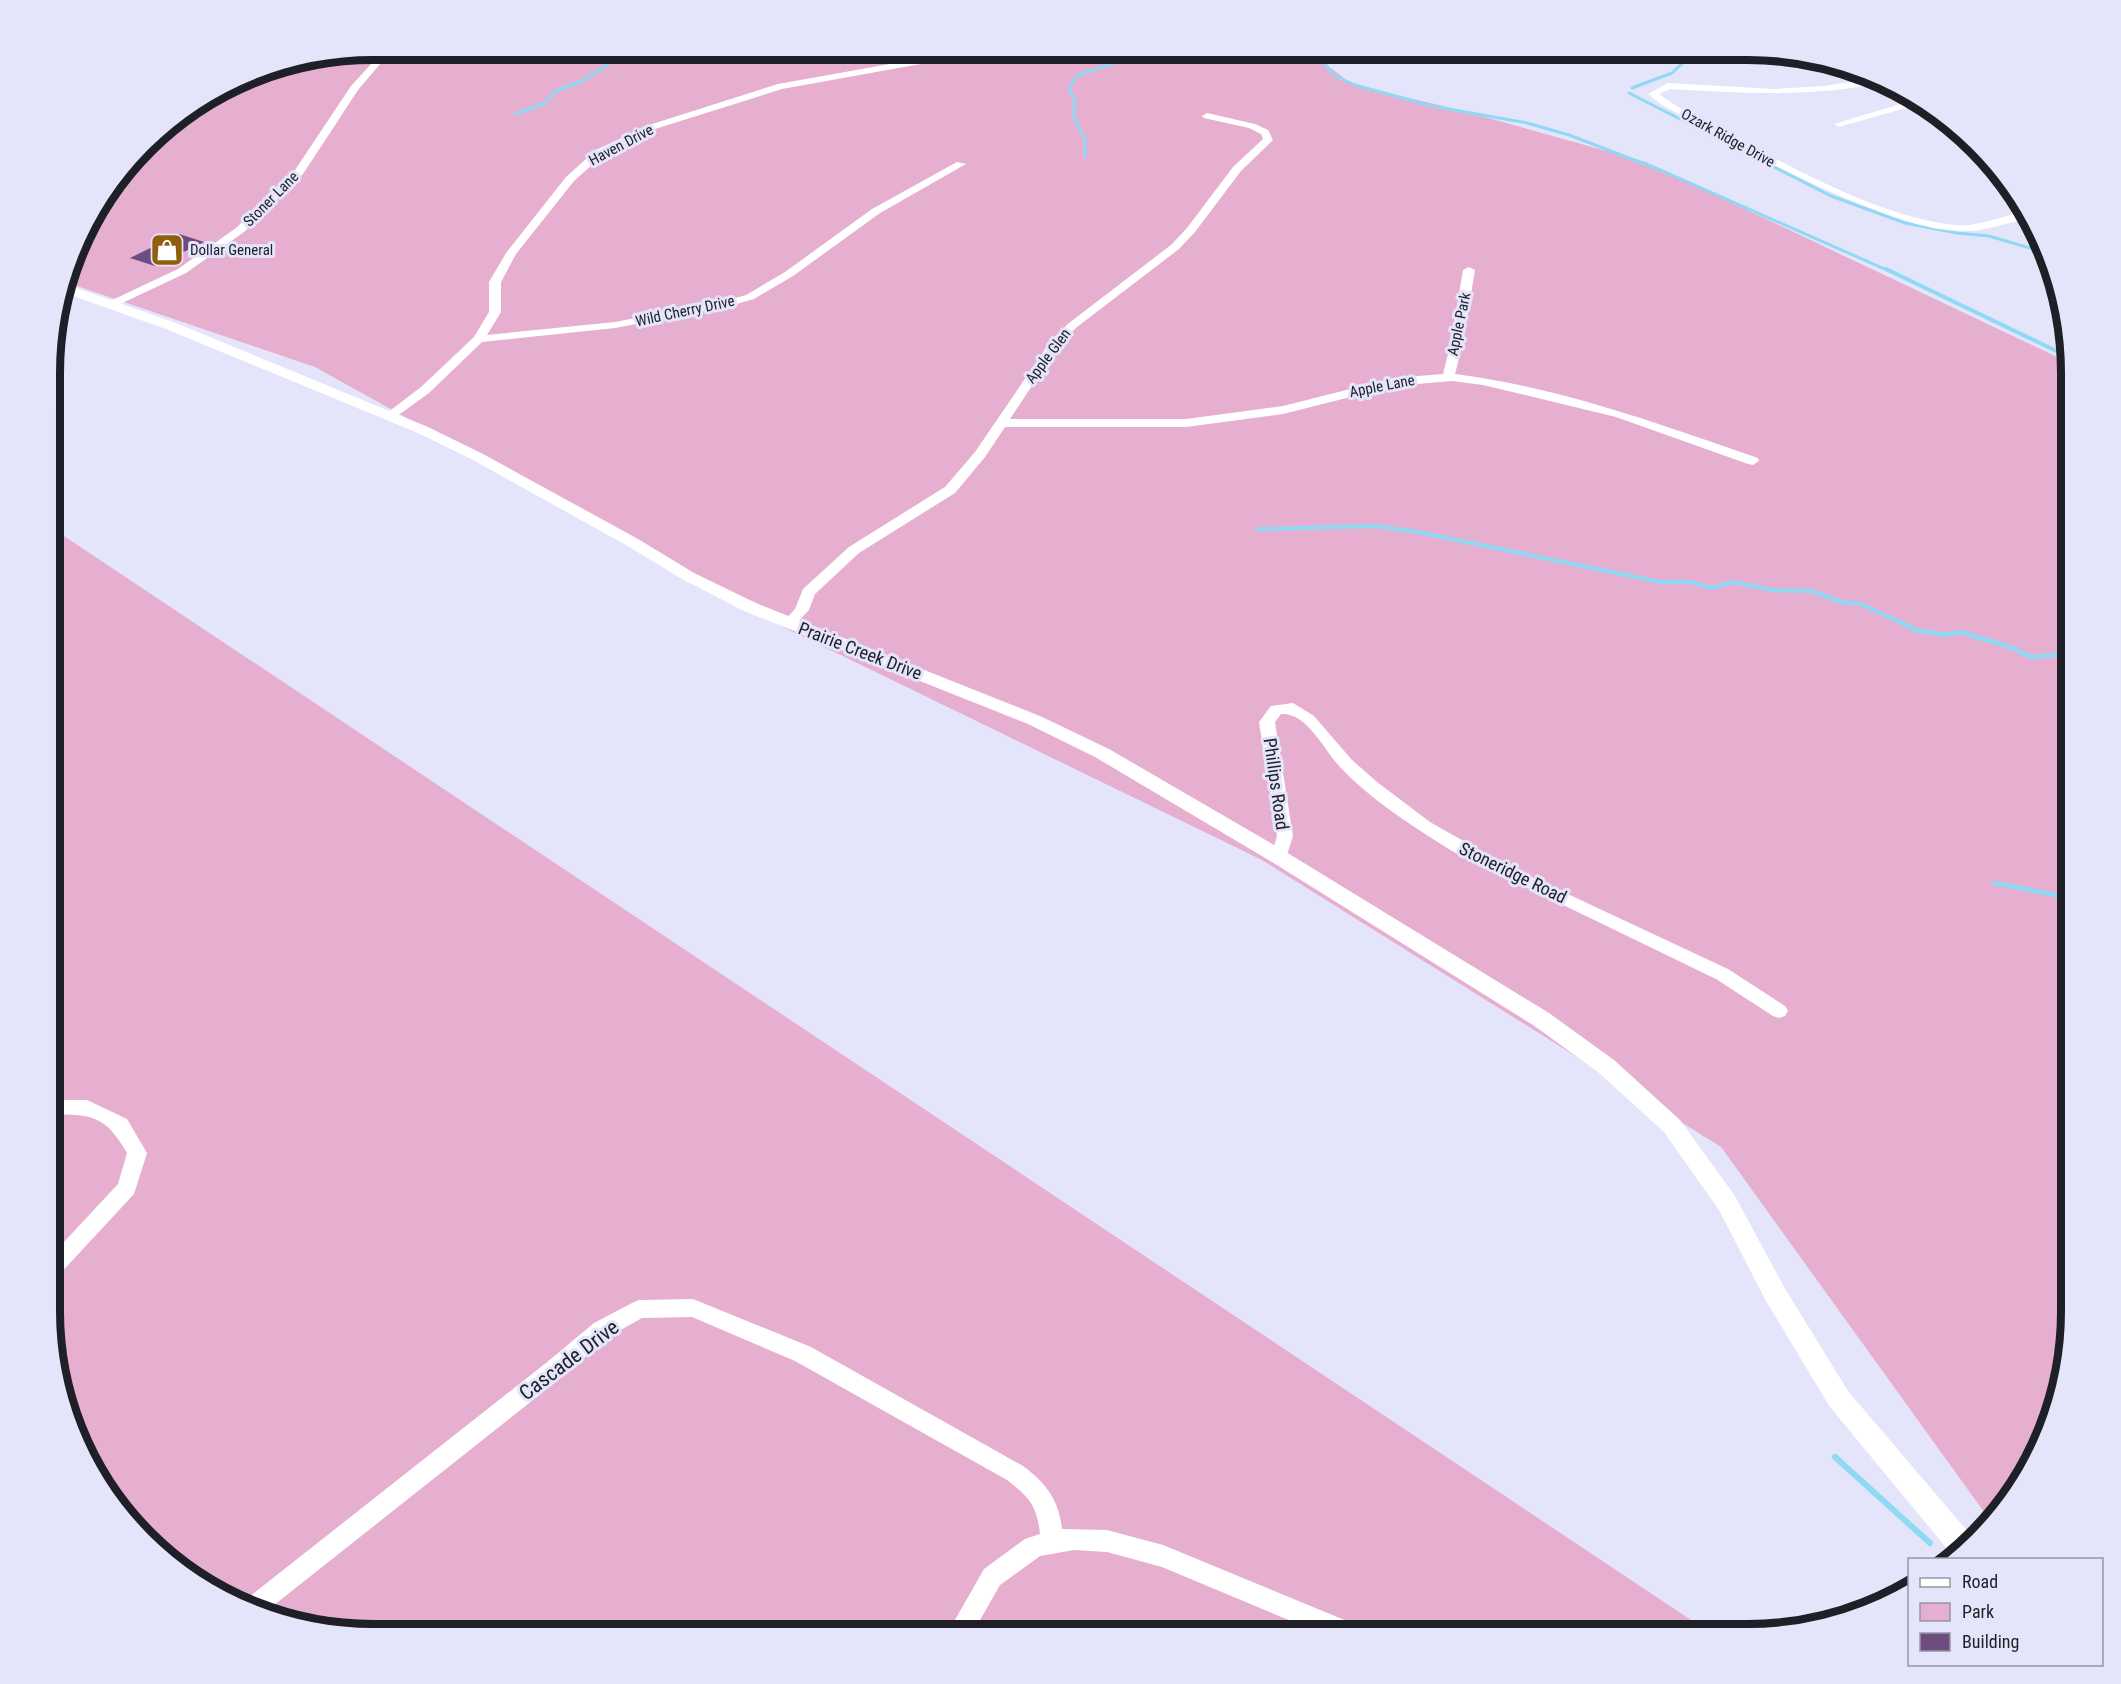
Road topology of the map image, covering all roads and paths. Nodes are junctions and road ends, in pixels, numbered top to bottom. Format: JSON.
{"nodes":[{"id":1,"x":379,"y":60,"type":"edge"},
{"id":2,"x":926,"y":60,"type":"edge"},
{"id":3,"x":1865,"y":83,"type":"edge"},
{"id":4,"x":1909,"y":104,"type":"edge"},
{"id":5,"x":1207,"y":116,"type":"dead end"},
{"id":6,"x":1839,"y":124,"type":"dead end"},
{"id":7,"x":961,"y":164,"type":"dead end"},
{"id":8,"x":2019,"y":217,"type":"edge"},
{"id":9,"x":1469,"y":270,"type":"dead end"},
{"id":10,"x":71,"y":291,"type":"edge"},
{"id":11,"x":112,"y":304,"type":"junction"},
{"id":12,"x":479,"y":339,"type":"junction"},
{"id":13,"x":1449,"y":377,"type":"junction"},
{"id":14,"x":389,"y":416,"type":"junction"},
{"id":15,"x":1002,"y":423,"type":"junction"},
{"id":16,"x":1753,"y":461,"type":"dead end"},
{"id":17,"x":789,"y":623,"type":"junction"},
{"id":18,"x":1273,"y":712,"type":"joint"},
{"id":19,"x":1279,"y":857,"type":"junction"},
{"id":20,"x":1779,"y":1011,"type":"dead end"},
{"id":21,"x":60,"y":1107,"type":"edge"},
{"id":22,"x":60,"y":1260,"type":"edge"},
{"id":23,"x":1052,"y":1541,"type":"junction"},
{"id":24,"x":1959,"y":1542,"type":"edge"},
{"id":25,"x":259,"y":1602,"type":"edge"},
{"id":26,"x":965,"y":1624,"type":"edge"},
{"id":27,"x":1326,"y":1624,"type":"edge"}],
"edges":[{"from":1,"to":11,"type":"street","name":"Stoner Lane"},
{"from":2,"to":12,"type":"street","name":"Haven Drive"},
{"from":3,"to":8,"type":"street","name":"Ozark Ridge Drive"},
{"from":4,"to":6,"type":"street"},
{"from":5,"to":15,"type":"street","name":"Apple Glen"},
{"from":7,"to":12,"type":"street","name":"Wild Cherry Drive"},
{"from":9,"to":13,"type":"street","name":"Apple Park"},
{"from":10,"to":11,"type":"main road","name":"Prairie Creek Drive"},
{"from":11,"to":14,"type":"main road","name":"Prairie Creek Drive"},
{"from":12,"to":14,"type":"street","name":"Haven Drive"},
{"from":13,"to":15,"type":"street","name":"Apple Lane"},
{"from":13,"to":16,"type":"street","name":"Apple Lane"},
{"from":14,"to":17,"type":"main road","name":"Prairie Creek Drive"},
{"from":15,"to":17,"type":"street","name":"Apple Glen"},
{"from":17,"to":19,"type":"main road","name":"Prairie Creek Drive"},
{"from":18,"to":19,"type":"street","name":"Phillips Road"},
{"from":18,"to":20,"type":"street","name":"Stoneridge Road"},
{"from":19,"to":24,"type":"main road","name":"Prairie Creek Drive"},
{"from":21,"to":22,"type":"street"},
{"from":23,"to":25,"type":"street","name":"Cascade Drive"},
{"from":23,"to":26,"type":"street"},
{"from":23,"to":27,"type":"street"}]}
